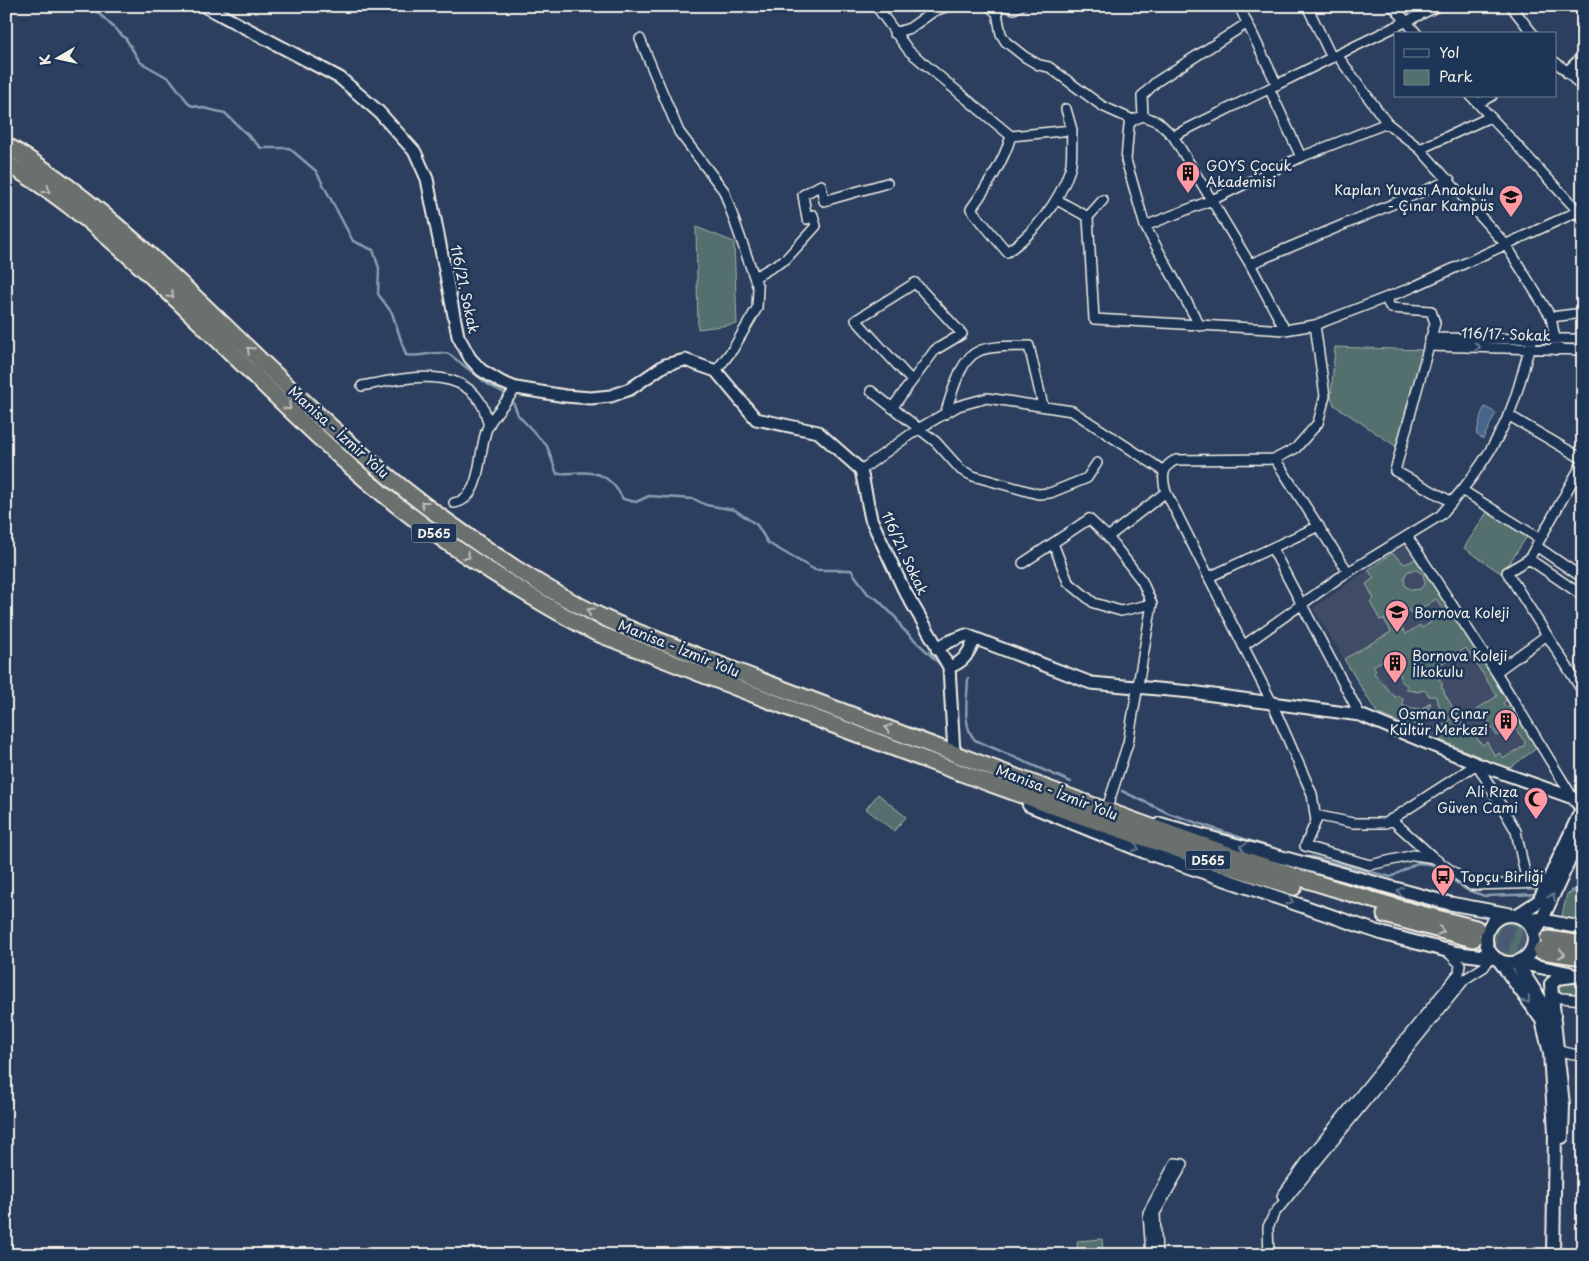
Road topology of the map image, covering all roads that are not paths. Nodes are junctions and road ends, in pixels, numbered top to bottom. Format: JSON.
{"nodes":[{"id":1,"x":204,"y":6,"type":"edge"},
{"id":2,"x":876,"y":6,"type":"edge"},
{"id":3,"x":948,"y":6,"type":"edge"},
{"id":4,"x":989,"y":6,"type":"edge"},
{"id":5,"x":1006,"y":6,"type":"edge"},
{"id":6,"x":1020,"y":6,"type":"edge"},
{"id":7,"x":1239,"y":6,"type":"edge"},
{"id":8,"x":1307,"y":6,"type":"edge"},
{"id":9,"x":1393,"y":6,"type":"edge"},
{"id":10,"x":1438,"y":6,"type":"edge"},
{"id":11,"x":1511,"y":6,"type":"edge"},
{"id":12,"x":1407,"y":22,"type":"junction"},
{"id":13,"x":1246,"y":24,"type":"junction"},
{"id":14,"x":1415,"y":32,"type":"edge"},
{"id":15,"x":1531,"y":32,"type":"edge"},
{"id":16,"x":894,"y":33,"type":"junction"},
{"id":17,"x":640,"y":39,"type":"dead end"},
{"id":18,"x":1334,"y":57,"type":"junction"},
{"id":19,"x":1583,"y":57,"type":"edge"},
{"id":20,"x":1556,"y":64,"type":"edge"},
{"id":21,"x":1568,"y":72,"type":"junction"},
{"id":22,"x":1273,"y":87,"type":"junction"},
{"id":23,"x":1583,"y":90,"type":"edge"},
{"id":24,"x":1475,"y":100,"type":"edge"},
{"id":25,"x":1066,"y":109,"type":"dead end"},
{"id":26,"x":1143,"y":116,"type":"junction"},
{"id":27,"x":1490,"y":117,"type":"junction"},
{"id":28,"x":1133,"y":120,"type":"junction"},
{"id":29,"x":1387,"y":124,"type":"junction"},
{"id":30,"x":1072,"y":130,"type":"junction"},
{"id":31,"x":1011,"y":136,"type":"junction"},
{"id":32,"x":1173,"y":136,"type":"junction"},
{"id":33,"x":6,"y":145,"type":"edge"},
{"id":34,"x":1420,"y":149,"type":"junction"},
{"id":35,"x":1301,"y":157,"type":"junction"},
{"id":36,"x":6,"y":163,"type":"edge"},
{"id":37,"x":1450,"y":180,"type":"junction"},
{"id":38,"x":887,"y":183,"type":"dead end"},
{"id":39,"x":1057,"y":200,"type":"junction"},
{"id":40,"x":1103,"y":200,"type":"dead end"},
{"id":41,"x":1212,"y":200,"type":"junction"},
{"id":42,"x":1580,"y":210,"type":"edge"},
{"id":43,"x":1088,"y":217,"type":"junction"},
{"id":44,"x":1583,"y":220,"type":"edge"},
{"id":45,"x":1145,"y":226,"type":"junction"},
{"id":46,"x":1506,"y":245,"type":"junction"},
{"id":47,"x":1250,"y":264,"type":"junction"},
{"id":48,"x":755,"y":277,"type":"junction"},
{"id":49,"x":1390,"y":296,"type":"junction"},
{"id":50,"x":1583,"y":313,"type":"edge"},
{"id":51,"x":1551,"y":317,"type":"junction"},
{"id":52,"x":1315,"y":325,"type":"junction"},
{"id":53,"x":1200,"y":326,"type":"junction"},
{"id":54,"x":1285,"y":330,"type":"junction"},
{"id":55,"x":1532,"y":339,"type":"junction"},
{"id":56,"x":1555,"y":339,"type":"junction"},
{"id":57,"x":1583,"y":339,"type":"edge"},
{"id":58,"x":1429,"y":342,"type":"junction"},
{"id":59,"x":1529,"y":349,"type":"junction"},
{"id":60,"x":1557,"y":350,"type":"junction"},
{"id":61,"x":1583,"y":350,"type":"edge"},
{"id":62,"x":716,"y":371,"type":"junction"},
{"id":63,"x":911,"y":380,"type":"junction"},
{"id":64,"x":362,"y":386,"type":"dead end"},
{"id":65,"x":516,"y":388,"type":"junction"},
{"id":66,"x":871,"y":391,"type":"dead end"},
{"id":67,"x":1043,"y":406,"type":"junction"},
{"id":68,"x":892,"y":408,"type":"junction"},
{"id":69,"x":945,"y":414,"type":"junction"},
{"id":70,"x":1508,"y":416,"type":"junction"},
{"id":71,"x":488,"y":426,"type":"junction"},
{"id":72,"x":918,"y":429,"type":"junction"},
{"id":73,"x":1275,"y":459,"type":"junction"},
{"id":74,"x":1583,"y":461,"type":"edge"},
{"id":75,"x":1097,"y":463,"type":"dead end"},
{"id":76,"x":861,"y":470,"type":"junction"},
{"id":77,"x":1164,"y":471,"type":"junction"},
{"id":78,"x":1462,"y":490,"type":"junction"},
{"id":79,"x":1166,"y":492,"type":"junction"},
{"id":80,"x":1452,"y":502,"type":"junction"},
{"id":81,"x":454,"y":503,"type":"dead end"},
{"id":82,"x":1319,"y":526,"type":"junction"},
{"id":83,"x":1108,"y":536,"type":"junction"},
{"id":84,"x":1407,"y":536,"type":"junction"},
{"id":85,"x":1052,"y":543,"type":"junction"},
{"id":86,"x":1538,"y":543,"type":"junction"},
{"id":87,"x":1272,"y":548,"type":"junction"},
{"id":88,"x":1529,"y":559,"type":"junction"},
{"id":89,"x":1022,"y":563,"type":"dead end"},
{"id":90,"x":1348,"y":572,"type":"junction"},
{"id":91,"x":1209,"y":577,"type":"junction"},
{"id":92,"x":1583,"y":578,"type":"edge"},
{"id":93,"x":1583,"y":596,"type":"edge"},
{"id":94,"x":1152,"y":604,"type":"junction"},
{"id":95,"x":1302,"y":604,"type":"junction"},
{"id":96,"x":1547,"y":635,"type":"junction"},
{"id":97,"x":975,"y":640,"type":"junction"},
{"id":98,"x":1243,"y":646,"type":"junction"},
{"id":99,"x":937,"y":649,"type":"junction"},
{"id":100,"x":950,"y":667,"type":"junction"},
{"id":101,"x":1496,"y":672,"type":"junction"},
{"id":102,"x":1137,"y":686,"type":"junction"},
{"id":103,"x":1583,"y":692,"type":"edge"},
{"id":104,"x":1272,"y":703,"type":"junction"},
{"id":105,"x":1360,"y":715,"type":"junction"},
{"id":106,"x":950,"y":760,"type":"junction"},
{"id":107,"x":1477,"y":764,"type":"junction"},
{"id":108,"x":1573,"y":798,"type":"junction"},
{"id":109,"x":1583,"y":808,"type":"edge"},
{"id":110,"x":1109,"y":812,"type":"junction"},
{"id":111,"x":1315,"y":815,"type":"junction"},
{"id":112,"x":1391,"y":819,"type":"junction"},
{"id":113,"x":1583,"y":830,"type":"edge"},
{"id":114,"x":1434,"y":858,"type":"junction"},
{"id":115,"x":1527,"y":883,"type":"junction"},
{"id":116,"x":1547,"y":883,"type":"junction"},
{"id":117,"x":1516,"y":916,"type":"junction"},
{"id":118,"x":1541,"y":922,"type":"junction"},
{"id":119,"x":1583,"y":928,"type":"edge"},
{"id":120,"x":1541,"y":944,"type":"junction"},
{"id":121,"x":1583,"y":944,"type":"edge"},
{"id":122,"x":1447,"y":951,"type":"junction"},
{"id":123,"x":1583,"y":957,"type":"edge"},
{"id":124,"x":1495,"y":959,"type":"junction"},
{"id":125,"x":1516,"y":962,"type":"junction"},
{"id":126,"x":1582,"y":975,"type":"edge"},
{"id":127,"x":1551,"y":997,"type":"junction"},
{"id":128,"x":1583,"y":1000,"type":"edge"},
{"id":129,"x":1554,"y":1021,"type":"junction"},
{"id":130,"x":1559,"y":1051,"type":"junction"},
{"id":131,"x":1583,"y":1056,"type":"edge"},
{"id":132,"x":1151,"y":1255,"type":"edge"},
{"id":133,"x":1157,"y":1255,"type":"edge"},
{"id":134,"x":1267,"y":1255,"type":"edge"},
{"id":135,"x":1554,"y":1255,"type":"edge"},
{"id":136,"x":1559,"y":1255,"type":"edge"}],
"edges":[{"from":1,"to":65,"type":"street","name":"116/21. Sokak"},
{"from":2,"to":16,"type":"street"},
{"from":3,"to":16,"type":"street"},
{"from":4,"to":28,"type":"street"},
{"from":5,"to":6,"type":"street"},
{"from":7,"to":13,"type":"street"},
{"from":8,"to":18,"type":"street"},
{"from":9,"to":12,"type":"street"},
{"from":10,"to":12,"type":"street"},
{"from":11,"to":15,"type":"street"},
{"from":12,"to":14,"type":"street"},
{"from":12,"to":18,"type":"street"},
{"from":13,"to":22,"type":"street"},
{"from":13,"to":26,"type":"street"},
{"from":16,"to":31,"type":"street"},
{"from":17,"to":48,"type":"street"},
{"from":18,"to":22,"type":"street"},
{"from":18,"to":29,"type":"street"},
{"from":19,"to":21,"type":"street"},
{"from":20,"to":21,"type":"street"},
{"from":21,"to":23,"type":"street"},
{"from":22,"to":32,"type":"street"},
{"from":22,"to":35,"type":"street"},
{"from":24,"to":27,"type":"street"},
{"from":25,"to":30,"type":"street"},
{"from":26,"to":28,"type":"street"},
{"from":26,"to":32,"type":"street"},
{"from":27,"to":34,"type":"street"},
{"from":27,"to":42,"type":"street"},
{"from":28,"to":45,"type":"street"},
{"from":29,"to":34,"type":"street"},
{"from":29,"to":35,"type":"street"},
{"from":30,"to":31,"type":"street"},
{"from":30,"to":39,"type":"street"},
{"from":31,"to":39,"type":"street"},
{"from":32,"to":41,"type":"street"},
{"from":106,"to":33,"type":"highway","name":"Manisa - İzmir Yolu","number":"D565","one_way":true},
{"from":34,"to":37,"type":"street"},
{"from":35,"to":41,"type":"street"},
{"from":36,"to":106,"type":"highway","name":"Manisa - İzmir Yolu","number":"D565","one_way":true},
{"from":37,"to":46,"type":"street"},
{"from":37,"to":47,"type":"street"},
{"from":38,"to":48,"type":"street"},
{"from":39,"to":43,"type":"street"},
{"from":40,"to":43,"type":"street"},
{"from":41,"to":45,"type":"street"},
{"from":41,"to":47,"type":"street"},
{"from":42,"to":44,"type":"street"},
{"from":42,"to":46,"type":"street"},
{"from":43,"to":53,"type":"street"},
{"from":45,"to":53,"type":"street"},
{"from":46,"to":49,"type":"street"},
{"from":46,"to":51,"type":"street"},
{"from":47,"to":54,"type":"street"},
{"from":48,"to":62,"type":"street"},
{"from":49,"to":52,"type":"street"},
{"from":49,"to":58,"type":"street"},
{"from":50,"to":51,"type":"street"},
{"from":51,"to":56,"type":"street"},
{"from":52,"to":54,"type":"street"},
{"from":52,"to":73,"type":"street"},
{"from":53,"to":54,"type":"street"},
{"from":55,"to":56,"type":"street","name":"116/17. Sokak"},
{"from":55,"to":58,"type":"street","name":"116/17. Sokak"},
{"from":55,"to":59,"type":"street"},
{"from":56,"to":57,"type":"street","name":"116/17. Sokak"},
{"from":56,"to":60,"type":"street"},
{"from":58,"to":59,"type":"street","name":"116/17. Sokak","one_way":true},
{"from":58,"to":80,"type":"street"},
{"from":59,"to":60,"type":"street","name":"116/17. Sokak"},
{"from":59,"to":70,"type":"street"},
{"from":60,"to":61,"type":"street","name":"116/17. Sokak"},
{"from":62,"to":65,"type":"street","name":"116/21. Sokak"},
{"from":62,"to":76,"type":"street"},
{"from":63,"to":63,"type":"street"},
{"from":63,"to":68,"type":"street"},
{"from":64,"to":71,"type":"street"},
{"from":65,"to":71,"type":"street"},
{"from":66,"to":68,"type":"street"},
{"from":67,"to":69,"type":"street"},
{"from":67,"to":69,"type":"street"},
{"from":67,"to":77,"type":"street"},
{"from":68,"to":72,"type":"street"},
{"from":69,"to":72,"type":"street"},
{"from":70,"to":74,"type":"street"},
{"from":70,"to":78,"type":"street"},
{"from":71,"to":81,"type":"street"},
{"from":72,"to":75,"type":"street"},
{"from":72,"to":76,"type":"street"},
{"from":73,"to":77,"type":"street"},
{"from":73,"to":82,"type":"street"},
{"from":74,"to":86,"type":"street"},
{"from":76,"to":99,"type":"street","name":"116/21. Sokak"},
{"from":77,"to":79,"type":"street"},
{"from":78,"to":80,"type":"street"},
{"from":78,"to":86,"type":"street"},
{"from":79,"to":83,"type":"street"},
{"from":79,"to":91,"type":"street"},
{"from":80,"to":84,"type":"street"},
{"from":82,"to":87,"type":"street"},
{"from":82,"to":90,"type":"street"},
{"from":83,"to":85,"type":"street"},
{"from":83,"to":94,"type":"street"},
{"from":84,"to":90,"type":"street"},
{"from":84,"to":101,"type":"street"},
{"from":85,"to":89,"type":"street"},
{"from":85,"to":94,"type":"street"},
{"from":86,"to":88,"type":"street"},
{"from":86,"to":92,"type":"street"},
{"from":87,"to":91,"type":"street"},
{"from":87,"to":95,"type":"street"},
{"from":88,"to":93,"type":"street"},
{"from":88,"to":96,"type":"street"},
{"from":90,"to":95,"type":"street"},
{"from":91,"to":98,"type":"street"},
{"from":94,"to":102,"type":"street"},
{"from":95,"to":98,"type":"street"},
{"from":95,"to":105,"type":"street"},
{"from":96,"to":101,"type":"street"},
{"from":96,"to":103,"type":"street"},
{"from":97,"to":99,"type":"street"},
{"from":97,"to":100,"type":"street"},
{"from":97,"to":102,"type":"street"},
{"from":98,"to":104,"type":"street"},
{"from":99,"to":100,"type":"street","name":"116/21. Sokak"},
{"from":100,"to":106,"type":"street"},
{"from":101,"to":108,"type":"street"},
{"from":102,"to":104,"type":"street"},
{"from":102,"to":110,"type":"street"},
{"from":104,"to":105,"type":"street"},
{"from":104,"to":111,"type":"street"},
{"from":105,"to":107,"type":"street"},
{"from":106,"to":110,"type":"highway","name":"Manisa - İzmir Yolu","number":"D565"},
{"from":106,"to":110,"type":"highway","name":"Manisa - İzmir Yolu","number":"D565","one_way":true},
{"from":106,"to":122,"type":"main road","one_way":true},
{"from":107,"to":108,"type":"street"},
{"from":107,"to":112,"type":"street"},
{"from":107,"to":115,"type":"street"},
{"from":108,"to":109,"type":"street"},
{"from":109,"to":116,"type":"main road"},
{"from":117,"to":110,"type":"main road","one_way":true},
{"from":111,"to":112,"type":"street"},
{"from":111,"to":114,"type":"street"},
{"from":112,"to":114,"type":"street"},
{"from":118,"to":113,"type":"main road","one_way":true},
{"from":114,"to":115,"type":"street"},
{"from":115,"to":116,"type":"street"},
{"from":116,"to":117,"type":"main road"},
{"from":117,"to":118,"type":"main road"},
{"from":117,"to":120,"type":"main road"},
{"from":117,"to":124,"type":"main road"},
{"from":118,"to":119,"type":"main road"},
{"from":118,"to":120,"type":"main road"},
{"from":120,"to":121,"type":"highway"},
{"from":120,"to":123,"type":"highway","one_way":true},
{"from":120,"to":125,"type":"main road"},
{"from":122,"to":124,"type":"main road"},
{"from":122,"to":134,"type":"street"},
{"from":124,"to":125,"type":"main road"},
{"from":124,"to":134,"type":"street"},
{"from":124,"to":135,"type":"main road","one_way":true},
{"from":125,"to":126,"type":"main road"},
{"from":125,"to":129,"type":"main road"},
{"from":126,"to":127,"type":"main road"},
{"from":127,"to":128,"type":"street"},
{"from":127,"to":129,"type":"main road"},
{"from":129,"to":130,"type":"main road"},
{"from":130,"to":131,"type":"street"},
{"from":130,"to":136,"type":"main road"},
{"from":132,"to":133,"type":"street"}]}
